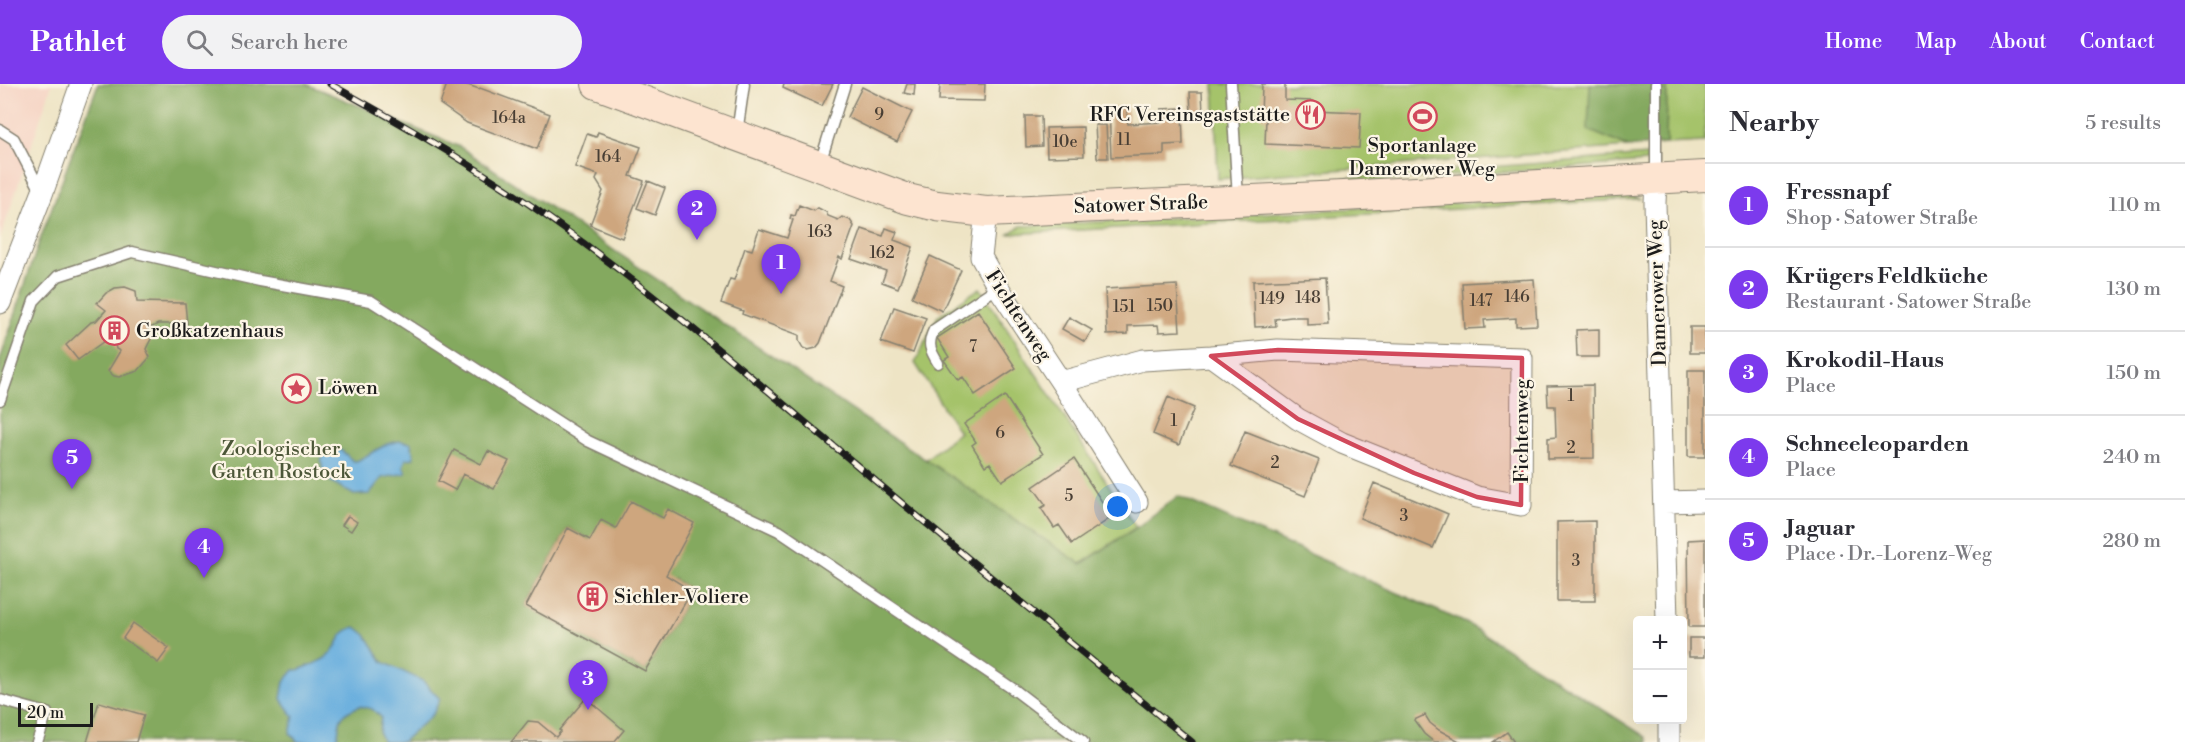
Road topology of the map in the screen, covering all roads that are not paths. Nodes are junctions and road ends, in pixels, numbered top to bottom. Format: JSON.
{"nodes":[{"id":1,"x":81,"y":84,"type":"edge"},
{"id":2,"x":597,"y":84,"type":"edge"},
{"id":3,"x":845,"y":84,"type":"edge"},
{"id":4,"x":1231,"y":84,"type":"edge"},
{"id":5,"x":1656,"y":84,"type":"edge"},
{"id":6,"x":741,"y":85,"type":"edge"},
{"id":7,"x":634,"y":90,"type":"edge"},
{"id":8,"x":0,"y":130,"type":"edge"},
{"id":9,"x":737,"y":136,"type":"junction"},
{"id":10,"x":819,"y":166,"type":"junction"},
{"id":11,"x":1705,"y":176,"type":"edge"},
{"id":12,"x":1656,"y":180,"type":"junction"},
{"id":13,"x":42,"y":194,"type":"junction"},
{"id":14,"x":1239,"y":201,"type":"junction"},
{"id":15,"x":986,"y":212,"type":"junction"},
{"id":16,"x":998,"y":287,"type":"junction"},
{"id":17,"x":0,"y":303,"type":"edge"},
{"id":18,"x":1211,"y":356,"type":"junction"},
{"id":19,"x":938,"y":363,"type":"dead end"},
{"id":20,"x":1061,"y":382,"type":"junction"},
{"id":21,"x":0,"y":400,"type":"edge"},
{"id":22,"x":1705,"y":501,"type":"edge"},
{"id":23,"x":1137,"y":502,"type":"dead end"},
{"id":24,"x":1664,"y":502,"type":"junction"},
{"id":25,"x":1667,"y":616,"type":"edge"},
{"id":26,"x":0,"y":700,"type":"edge"},
{"id":27,"x":1669,"y":724,"type":"edge"},
{"id":28,"x":37,"y":742,"type":"edge"},
{"id":29,"x":1083,"y":742,"type":"edge"},
{"id":30,"x":1669,"y":742,"type":"edge"}],
"edges":[{"from":1,"to":13,"type":"street"},
{"from":2,"to":7,"type":"main road","name":"Satower Straße"},
{"from":3,"to":10,"type":"lane"},
{"from":4,"to":14,"type":"lane"},
{"from":5,"to":12,"type":"lane","name":"Damerower Weg"},
{"from":6,"to":9,"type":"lane"},
{"from":7,"to":9,"type":"main road","name":"Satower Straße"},
{"from":8,"to":13,"type":"lane"},
{"from":9,"to":10,"type":"main road","name":"Satower Straße"},
{"from":10,"to":15,"type":"main road","name":"Satower Straße"},
{"from":11,"to":12,"type":"main road","name":"Satower Straße"},
{"from":12,"to":14,"type":"main road","name":"Satower Straße"},
{"from":12,"to":24,"type":"street","name":"Damerower Weg"},
{"from":13,"to":17,"type":"street"},
{"from":14,"to":15,"type":"main road","name":"Satower Straße"},
{"from":15,"to":16,"type":"street","name":"Fichtenweg"},
{"from":16,"to":19,"type":"lane"},
{"from":16,"to":20,"type":"street","name":"Fichtenweg"},
{"from":18,"to":18,"type":"street","name":"Fichtenweg"},
{"from":18,"to":20,"type":"street","name":"Fichtenweg"},
{"from":20,"to":23,"type":"street","name":"Fichtenweg"},
{"from":21,"to":29,"type":"lane"},
{"from":22,"to":24,"type":"street"},
{"from":24,"to":25,"type":"street","name":"Damerower Weg"},
{"from":26,"to":28,"type":"lane"},
{"from":27,"to":30,"type":"street"}]}
